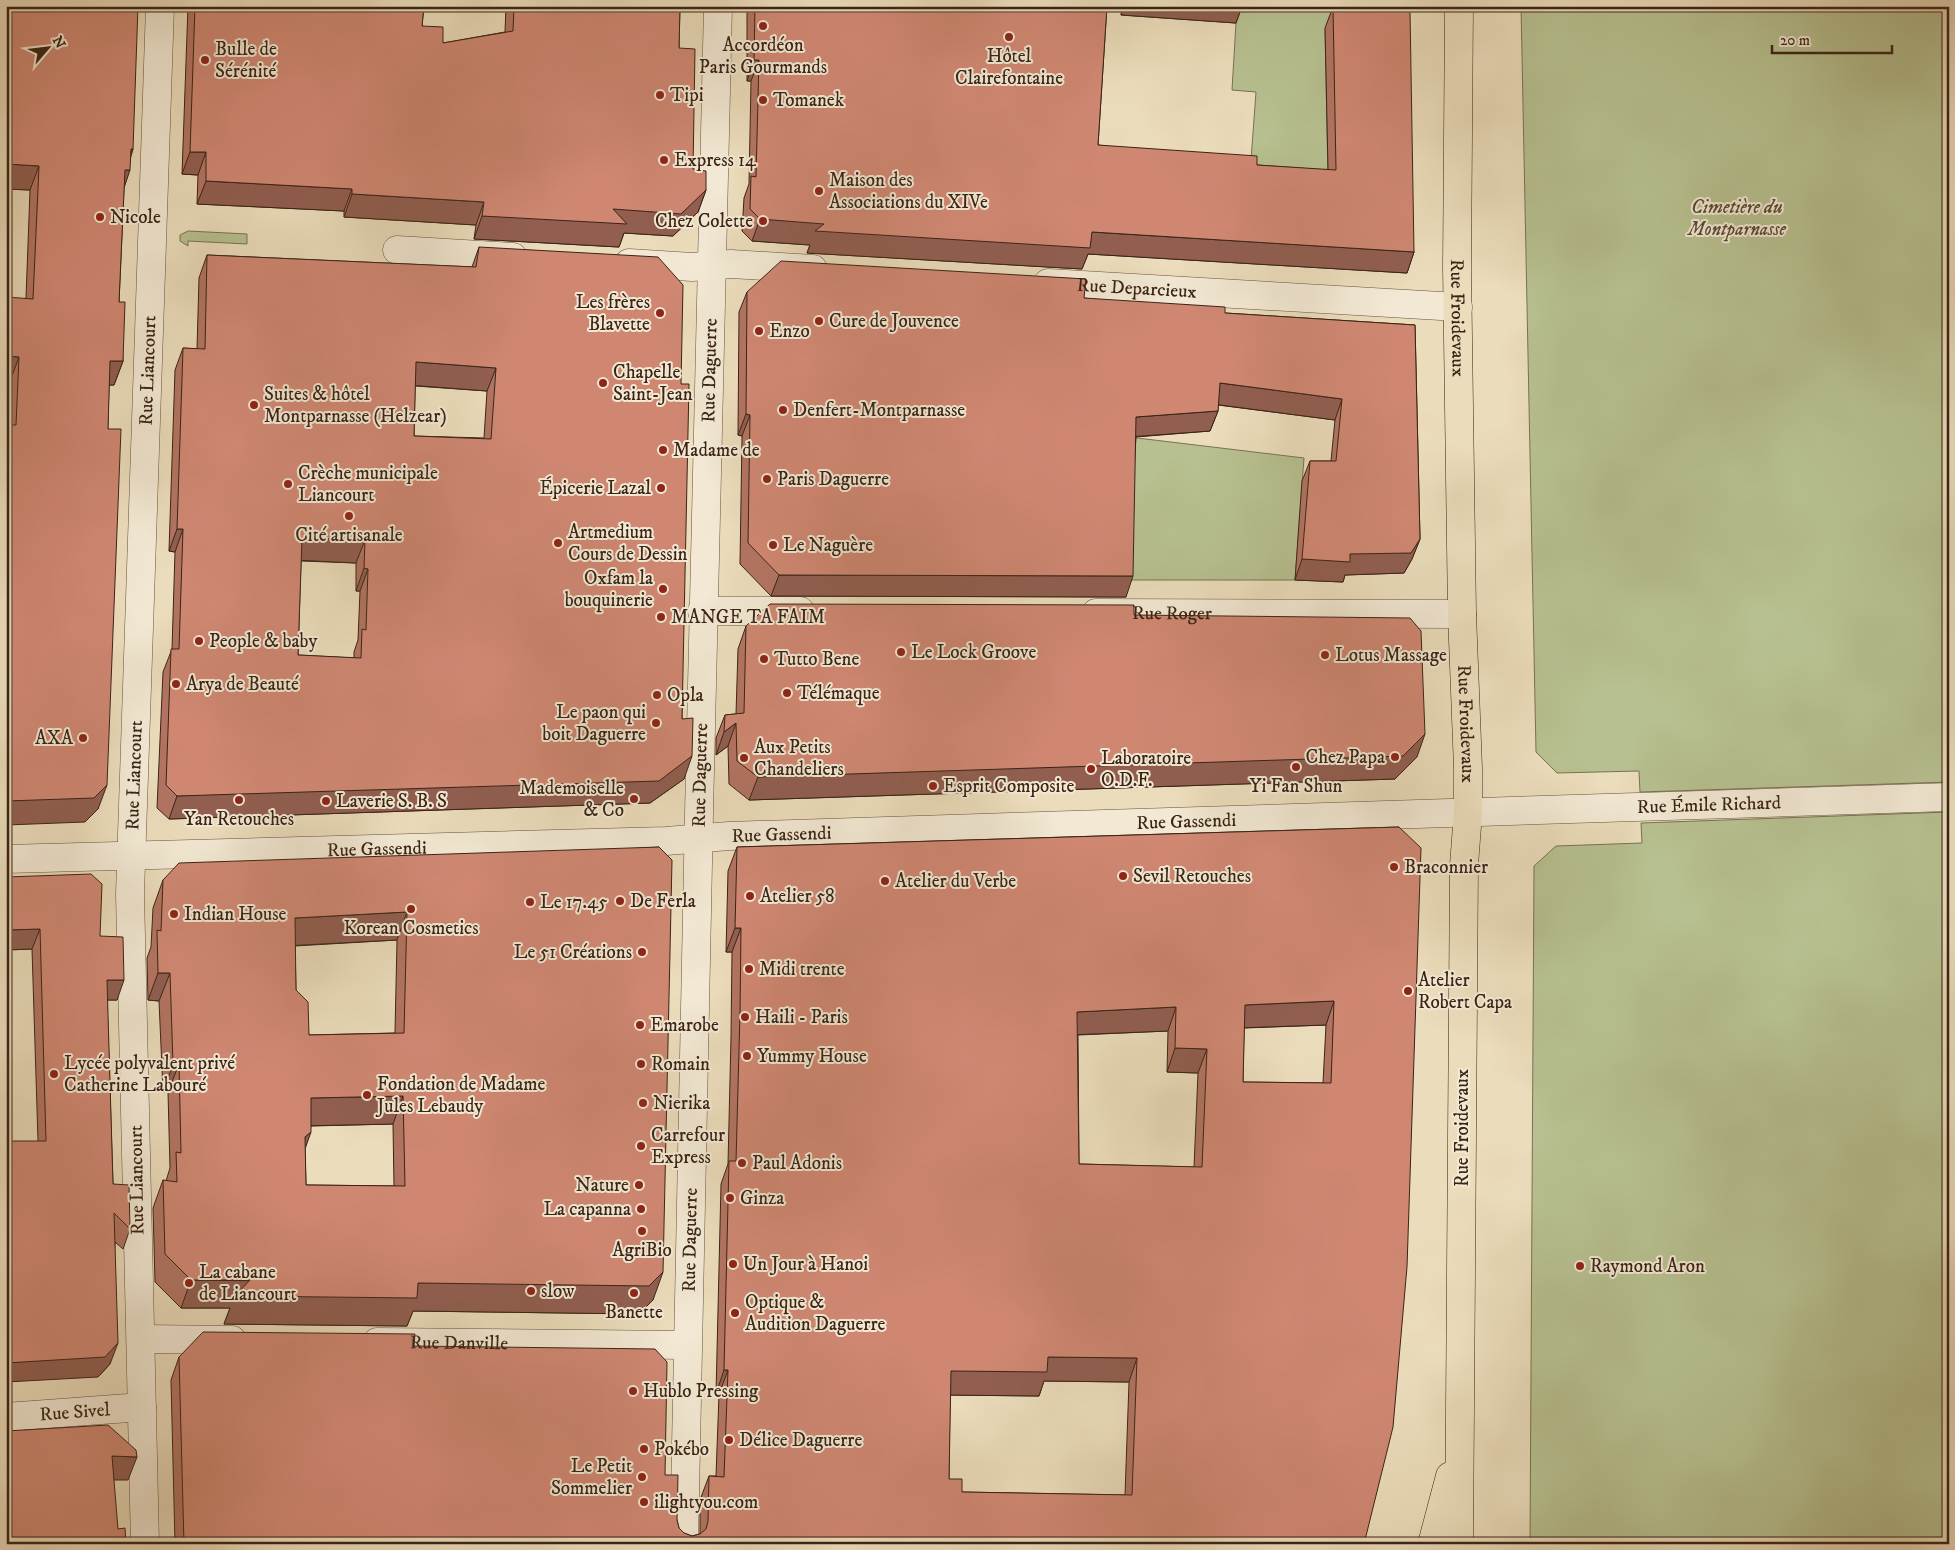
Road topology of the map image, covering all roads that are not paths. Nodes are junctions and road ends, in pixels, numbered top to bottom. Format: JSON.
{"nodes":[{"id":1,"x":160,"y":6,"type":"edge"},
{"id":2,"x":718,"y":6,"type":"edge"},
{"id":3,"x":1459,"y":6,"type":"edge"},
{"id":4,"x":397,"y":250,"type":"dead end"},
{"id":5,"x":535,"y":258,"type":"edge"},
{"id":6,"x":604,"y":262,"type":"edge"},
{"id":7,"x":713,"y":265,"type":"junction"},
{"id":8,"x":840,"y":271,"type":"edge"},
{"id":9,"x":1028,"y":282,"type":"edge"},
{"id":10,"x":1458,"y":307,"type":"junction"},
{"id":11,"x":702,"y":611,"type":"junction"},
{"id":12,"x":822,"y":612,"type":"edge"},
{"id":13,"x":1072,"y":612,"type":"edge"},
{"id":14,"x":1462,"y":614,"type":"junction"},
{"id":15,"x":1949,"y":797,"type":"edge"},
{"id":16,"x":1468,"y":813,"type":"junction"},
{"id":17,"x":700,"y":840,"type":"junction"},
{"id":18,"x":132,"y":856,"type":"junction"},
{"id":19,"x":6,"y":859,"type":"edge"},
{"id":20,"x":141,"y":1339,"type":"junction"},
{"id":21,"x":262,"y":1341,"type":"edge"},
{"id":22,"x":351,"y":1342,"type":"edge"},
{"id":23,"x":687,"y":1345,"type":"junction"},
{"id":24,"x":142,"y":1407,"type":"junction"},
{"id":25,"x":6,"y":1418,"type":"edge"},
{"id":26,"x":1460,"y":1440,"type":"junction"},
{"id":27,"x":145,"y":1544,"type":"edge"},
{"id":28,"x":684,"y":1544,"type":"edge"},
{"id":29,"x":1432,"y":1544,"type":"edge"},
{"id":30,"x":1460,"y":1544,"type":"edge"}],
"edges":[{"from":1,"to":18,"type":"street","name":"Rue Liancourt"},
{"from":2,"to":7,"type":"street","name":"Rue Daguerre"},
{"from":3,"to":10,"type":"main road","name":"Rue Froidevaux"},
{"from":4,"to":5,"type":"street"},
{"from":6,"to":7,"type":"street"},
{"from":7,"to":8,"type":"street"},
{"from":7,"to":11,"type":"street","name":"Rue Daguerre"},
{"from":9,"to":10,"type":"street","name":"Rue Deparcieux"},
{"from":10,"to":14,"type":"main road","name":"Rue Froidevaux"},
{"from":11,"to":12,"type":"street"},
{"from":11,"to":17,"type":"street","name":"Rue Daguerre"},
{"from":13,"to":14,"type":"street","name":"Rue Roger"},
{"from":14,"to":16,"type":"main road","name":"Rue Froidevaux"},
{"from":15,"to":16,"type":"street","name":"Rue Émile Richard"},
{"from":16,"to":17,"type":"street","name":"Rue Gassendi"},
{"from":16,"to":26,"type":"main road","name":"Rue Froidevaux"},
{"from":17,"to":18,"type":"street","name":"Rue Gassendi"},
{"from":17,"to":23,"type":"street","name":"Rue Daguerre"},
{"from":18,"to":19,"type":"street","name":"Rue Gassendi"},
{"from":18,"to":20,"type":"street","name":"Rue Liancourt"},
{"from":20,"to":21,"type":"street"},
{"from":20,"to":24,"type":"street","name":"Rue Liancourt"},
{"from":22,"to":23,"type":"street","name":"Rue Danville"},
{"from":23,"to":28,"type":"street","name":"Rue Daguerre"},
{"from":24,"to":25,"type":"street","name":"Rue Sivel"},
{"from":24,"to":27,"type":"street","name":"Rue Liancourt"},
{"from":26,"to":29,"type":"main road","name":"Rue Froidevaux"},
{"from":26,"to":30,"type":"main road","name":"Rue Froidevaux"}]}
